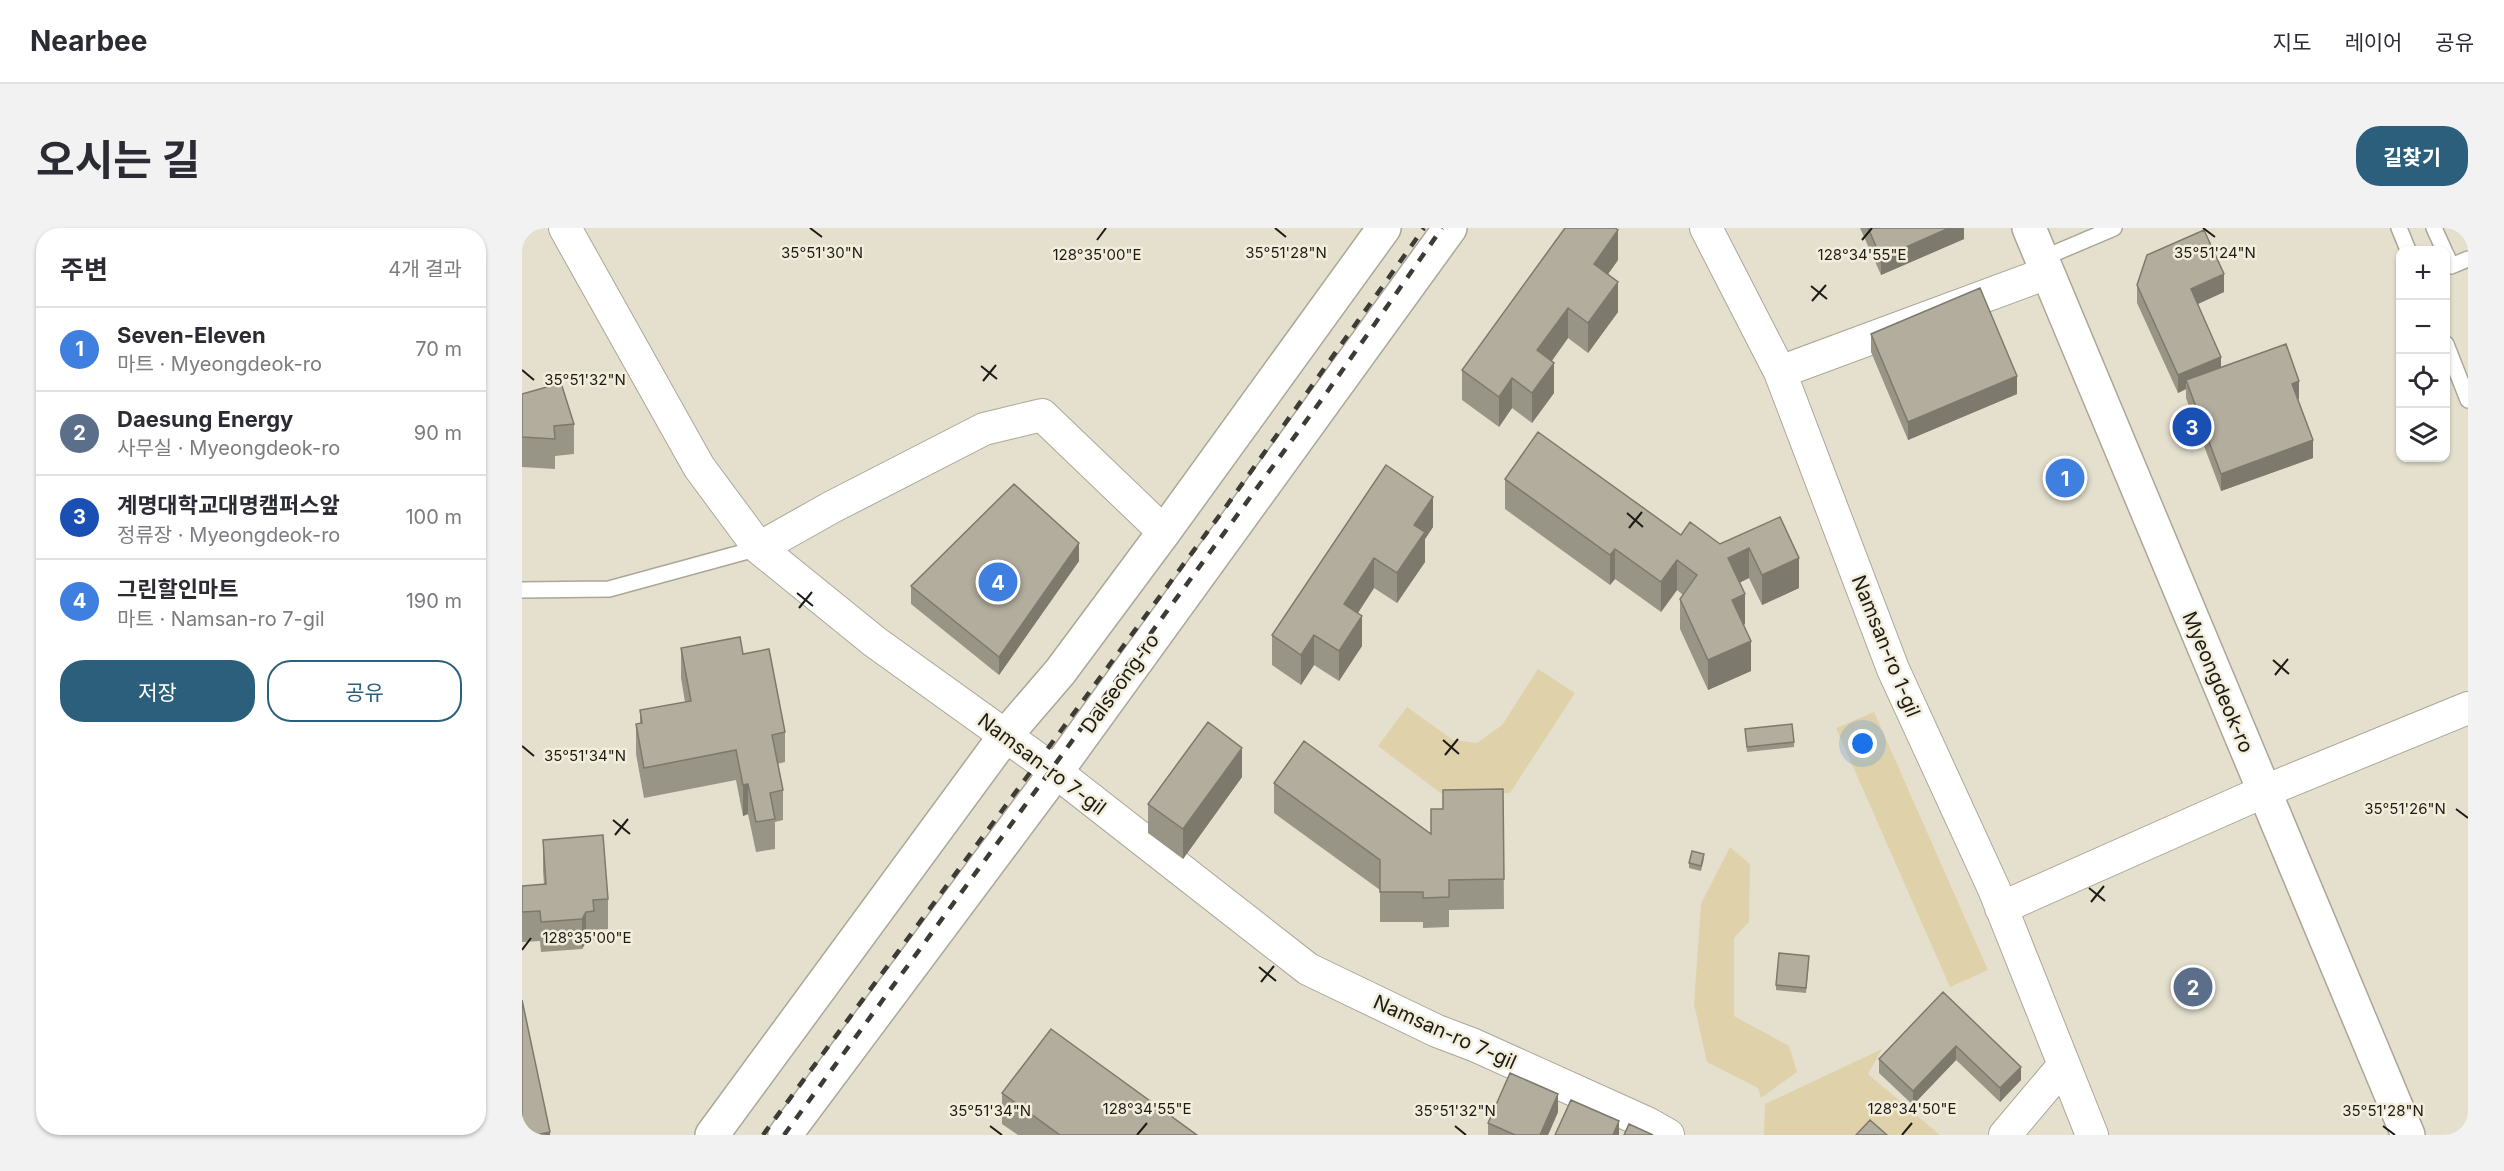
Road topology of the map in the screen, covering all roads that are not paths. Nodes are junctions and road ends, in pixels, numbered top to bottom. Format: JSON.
{"nodes":[{"id":1,"x":565,"y":228,"type":"edge"},
{"id":2,"x":1384,"y":228,"type":"edge"},
{"id":3,"x":1450,"y":228,"type":"edge"},
{"id":4,"x":1706,"y":228,"type":"edge"},
{"id":5,"x":2029,"y":228,"type":"edge"},
{"id":6,"x":2114,"y":228,"type":"edge"},
{"id":7,"x":2399,"y":228,"type":"edge"},
{"id":8,"x":2434,"y":228,"type":"edge"},
{"id":9,"x":2406,"y":246,"type":"edge"},
{"id":10,"x":2442,"y":246,"type":"edge"},
{"id":11,"x":2468,"y":259,"type":"edge"},
{"id":12,"x":2450,"y":264,"type":"edge"},
{"id":13,"x":2044,"y":266,"type":"junction"},
{"id":14,"x":2449,"y":354,"type":"edge"},
{"id":15,"x":1780,"y":372,"type":"junction"},
{"id":16,"x":2468,"y":400,"type":"edge"},
{"id":17,"x":1164,"y":532,"type":"junction"},
{"id":18,"x":759,"y":548,"type":"junction"},
{"id":19,"x":522,"y":590,"type":"edge"},
{"id":20,"x":2468,"y":708,"type":"edge"},
{"id":21,"x":1005,"y":736,"type":"junction"},
{"id":22,"x":1056,"y":772,"type":"junction"},
{"id":23,"x":2265,"y":791,"type":"junction"},
{"id":24,"x":2001,"y":908,"type":"junction"},
{"id":25,"x":2064,"y":1065,"type":"junction"},
{"id":26,"x":712,"y":1135,"type":"edge"},
{"id":27,"x":785,"y":1135,"type":"edge"},
{"id":28,"x":1668,"y":1135,"type":"edge"},
{"id":29,"x":2005,"y":1135,"type":"edge"},
{"id":30,"x":2092,"y":1135,"type":"edge"},
{"id":31,"x":2408,"y":1135,"type":"edge"}],
"edges":[{"from":1,"to":18,"type":"street","name":"Namsan-ro 7-gil"},
{"from":2,"to":17,"type":"main road"},
{"from":3,"to":22,"type":"main road","name":"Dalseong-ro"},
{"from":4,"to":15,"type":"street","name":"Namsan-ro 1-gil"},
{"from":5,"to":13,"type":"main road","name":"Myeongdeok-ro"},
{"from":6,"to":13,"type":"lane"},
{"from":7,"to":9,"type":"lane"},
{"from":8,"to":10,"type":"lane"},
{"from":11,"to":12,"type":"lane"},
{"from":13,"to":15,"type":"street"},
{"from":13,"to":23,"type":"main road","name":"Myeongdeok-ro"},
{"from":14,"to":16,"type":"lane"},
{"from":15,"to":24,"type":"street","name":"Namsan-ro 1-gil"},
{"from":17,"to":18,"type":"street"},
{"from":17,"to":21,"type":"main road"},
{"from":18,"to":19,"type":"lane"},
{"from":18,"to":21,"type":"street","name":"Namsan-ro 7-gil"},
{"from":20,"to":23,"type":"street"},
{"from":21,"to":22,"type":"street","name":"Namsan-ro 7-gil"},
{"from":21,"to":26,"type":"main road"},
{"from":22,"to":27,"type":"main road","name":"Dalseong-ro"},
{"from":22,"to":28,"type":"street","name":"Namsan-ro 7-gil"},
{"from":23,"to":24,"type":"street"},
{"from":23,"to":31,"type":"main road","name":"Myeongdeok-ro"},
{"from":24,"to":25,"type":"street","name":"Namsan-ro 1-gil"},
{"from":25,"to":29,"type":"street"},
{"from":25,"to":30,"type":"street","name":"Namsan-ro 1-gil"}]}
